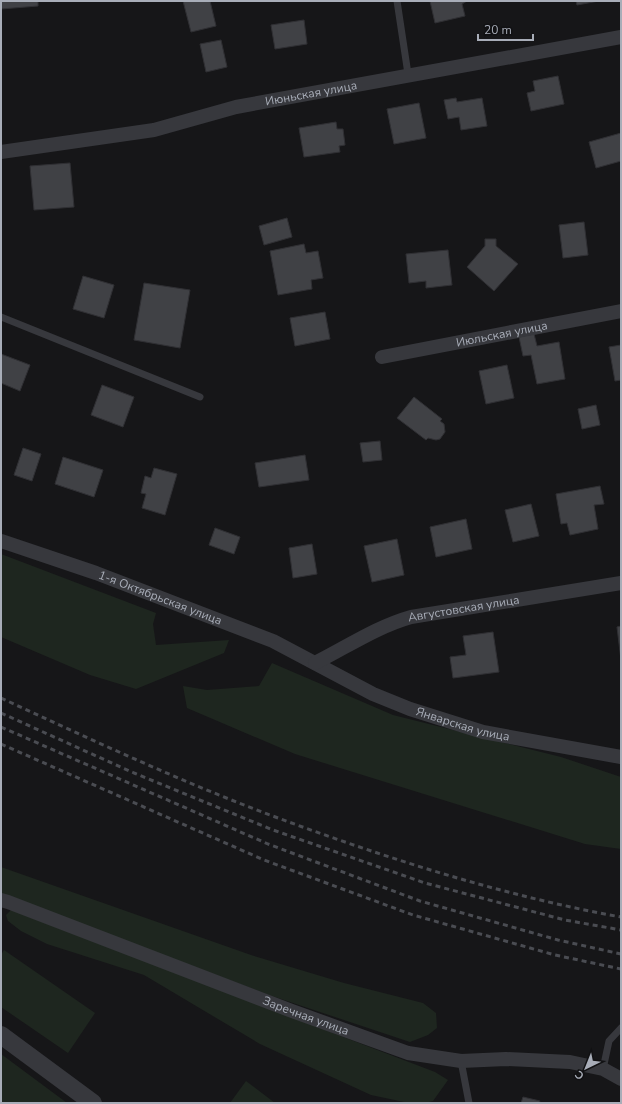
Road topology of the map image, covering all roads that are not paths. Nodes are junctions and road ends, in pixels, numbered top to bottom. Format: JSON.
{"nodes":[{"id":1,"x":397,"y":1,"type":"edge"},
{"id":2,"x":621,"y":37,"type":"edge"},
{"id":3,"x":408,"y":74,"type":"junction"},
{"id":4,"x":1,"y":152,"type":"edge"},
{"id":5,"x":621,"y":311,"type":"edge"},
{"id":6,"x":1,"y":317,"type":"edge"},
{"id":7,"x":382,"y":357,"type":"dead end"},
{"id":8,"x":200,"y":397,"type":"dead end"},
{"id":9,"x":1,"y":541,"type":"edge"},
{"id":10,"x":621,"y":583,"type":"edge"},
{"id":11,"x":315,"y":663,"type":"junction"},
{"id":12,"x":621,"y":757,"type":"edge"},
{"id":13,"x":1,"y":900,"type":"edge"},
{"id":14,"x":621,"y":1028,"type":"edge"},
{"id":15,"x":1,"y":1035,"type":"edge"},
{"id":16,"x":461,"y":1061,"type":"junction"},
{"id":17,"x":602,"y":1069,"type":"junction"},
{"id":18,"x":621,"y":1079,"type":"edge"},
{"id":19,"x":93,"y":1103,"type":"edge"},
{"id":20,"x":469,"y":1103,"type":"edge"}],
"edges":[{"from":1,"to":3,"type":"lane"},
{"from":2,"to":3,"type":"street","name":"Июньская улица"},
{"from":3,"to":4,"type":"street","name":"Июньская улица"},
{"from":5,"to":7,"type":"street","name":"Июльская улица"},
{"from":6,"to":8,"type":"lane"},
{"from":9,"to":11,"type":"street","name":"1-я Октябрьская улица"},
{"from":10,"to":11,"type":"street","name":"Августовская улица"},
{"from":11,"to":12,"type":"street","name":"Январская улица"},
{"from":13,"to":16,"type":"street","name":"Заречная улица"},
{"from":14,"to":17,"type":"lane"},
{"from":15,"to":19,"type":"street"},
{"from":16,"to":17,"type":"street","name":"Заречная улица"},
{"from":16,"to":20,"type":"lane"},
{"from":17,"to":18,"type":"street","name":"Заречная улица"}]}
